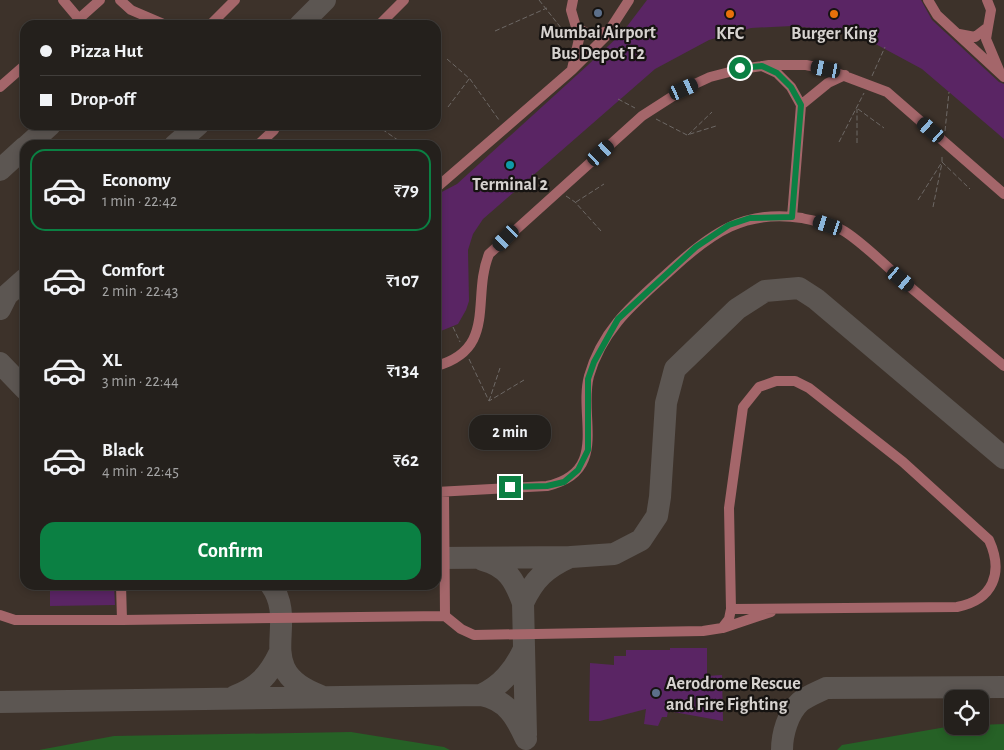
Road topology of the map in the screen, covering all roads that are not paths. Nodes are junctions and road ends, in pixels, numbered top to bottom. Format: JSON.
{"nodes":[{"id":1,"x":63,"y":0,"type":"edge"},
{"id":2,"x":100,"y":0,"type":"edge"},
{"id":3,"x":120,"y":0,"type":"edge"},
{"id":4,"x":235,"y":0,"type":"edge"},
{"id":5,"x":404,"y":0,"type":"edge"},
{"id":6,"x":573,"y":0,"type":"edge"},
{"id":7,"x":629,"y":0,"type":"edge"},
{"id":8,"x":928,"y":0,"type":"edge"},
{"id":9,"x":987,"y":0,"type":"edge"},
{"id":10,"x":74,"y":20,"type":"edge"},
{"id":11,"x":77,"y":20,"type":"edge"},
{"id":12,"x":154,"y":20,"type":"edge"},
{"id":13,"x":215,"y":20,"type":"edge"},
{"id":14,"x":384,"y":20,"type":"edge"},
{"id":15,"x":576,"y":26,"type":"junction"},
{"id":16,"x":988,"y":26,"type":"junction"},
{"id":17,"x":610,"y":31,"type":"junction"},
{"id":18,"x":959,"y":34,"type":"junction"},
{"id":19,"x":762,"y":66,"type":"junction"},
{"id":20,"x":20,"y":69,"type":"edge"},
{"id":21,"x":572,"y":70,"type":"junction"},
{"id":22,"x":845,"y":76,"type":"junction"},
{"id":23,"x":1003,"y":76,"type":"edge"},
{"id":24,"x":0,"y":87,"type":"edge"},
{"id":25,"x":801,"y":105,"type":"junction"},
{"id":26,"x":271,"y":130,"type":"edge"},
{"id":27,"x":262,"y":140,"type":"edge"},
{"id":28,"x":441,"y":184,"type":"edge"},
{"id":29,"x":1004,"y":194,"type":"edge"},
{"id":30,"x":792,"y":217,"type":"junction"},
{"id":31,"x":441,"y":365,"type":"edge"},
{"id":32,"x":1004,"y":366,"type":"edge"},
{"id":33,"x":441,"y":492,"type":"edge"},
{"id":34,"x":441,"y":517,"type":"edge"},
{"id":35,"x":121,"y":590,"type":"edge"},
{"id":36,"x":731,"y":609,"type":"junction"},
{"id":37,"x":779,"y":609,"type":"junction"},
{"id":38,"x":0,"y":615,"type":"edge"},
{"id":39,"x":445,"y":616,"type":"junction"},
{"id":40,"x":122,"y":620,"type":"junction"},
{"id":41,"x":722,"y":628,"type":"junction"}],
"edges":[{"from":1,"to":10,"type":"lane"},
{"from":2,"to":11,"type":"lane"},
{"from":3,"to":12,"type":"lane"},
{"from":4,"to":13,"type":"lane"},
{"from":5,"to":14,"type":"lane"},
{"from":6,"to":15,"type":"lane"},
{"from":7,"to":17,"type":"lane"},
{"from":8,"to":18,"type":"lane"},
{"from":9,"to":16,"type":"lane"},
{"from":15,"to":17,"type":"lane"},
{"from":15,"to":21,"type":"lane"},
{"from":16,"to":18,"type":"lane"},
{"from":16,"to":23,"type":"lane"},
{"from":17,"to":21,"type":"lane"},
{"from":18,"to":23,"type":"lane"},
{"from":19,"to":22,"type":"lane"},
{"from":19,"to":25,"type":"lane"},
{"from":19,"to":31,"type":"lane"},
{"from":20,"to":24,"type":"lane"},
{"from":21,"to":28,"type":"lane"},
{"from":22,"to":25,"type":"lane"},
{"from":22,"to":29,"type":"lane"},
{"from":25,"to":30,"type":"lane"},
{"from":26,"to":27,"type":"lane"},
{"from":30,"to":32,"type":"lane"},
{"from":30,"to":33,"type":"lane"},
{"from":34,"to":39,"type":"lane"},
{"from":35,"to":40,"type":"lane"},
{"from":36,"to":37,"type":"lane"},
{"from":36,"to":37,"type":"lane"},
{"from":36,"to":41,"type":"lane"},
{"from":37,"to":41,"type":"lane"},
{"from":38,"to":40,"type":"lane"},
{"from":39,"to":40,"type":"lane"},
{"from":39,"to":41,"type":"lane"}]}
